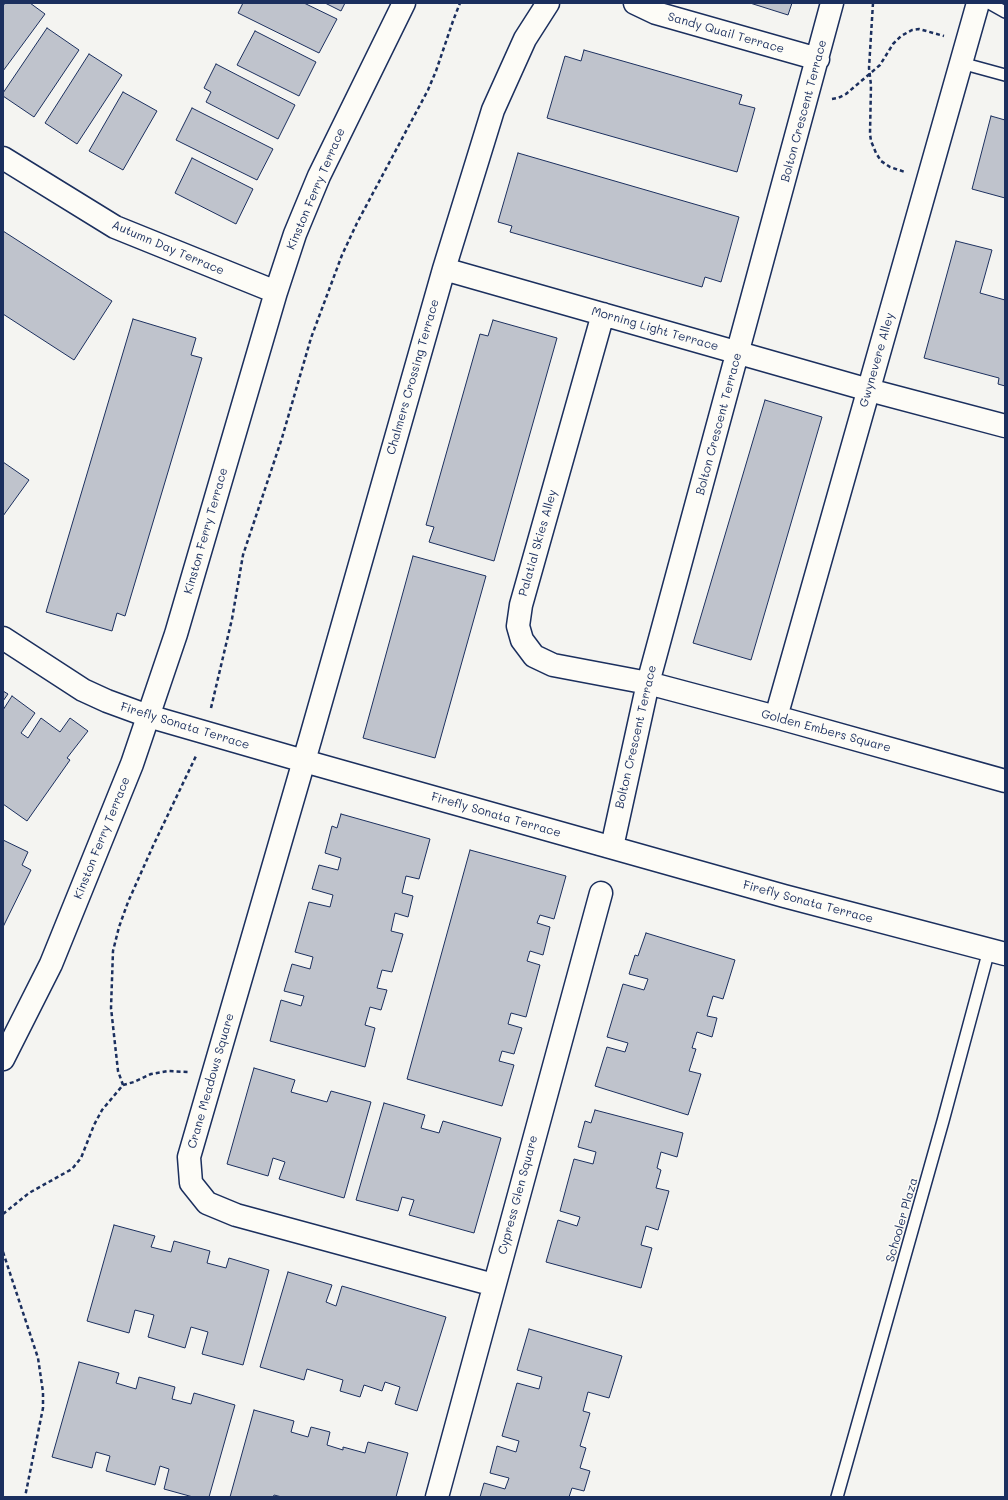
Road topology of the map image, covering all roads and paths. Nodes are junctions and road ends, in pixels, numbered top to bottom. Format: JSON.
{"nodes":[{"id":1,"x":404,"y":3,"type":"edge"},
{"id":2,"x":460,"y":3,"type":"edge"},
{"id":3,"x":548,"y":3,"type":"edge"},
{"id":4,"x":635,"y":3,"type":"edge"},
{"id":5,"x":832,"y":3,"type":"edge"},
{"id":6,"x":873,"y":3,"type":"edge"},
{"id":7,"x":978,"y":3,"type":"edge"},
{"id":8,"x":988,"y":3,"type":"edge"},
{"id":9,"x":1005,"y":12,"type":"edge"},
{"id":10,"x":946,"y":37,"type":"dead end"},
{"id":11,"x":818,"y":59,"type":"junction"},
{"id":12,"x":961,"y":63,"type":"junction"},
{"id":13,"x":870,"y":74,"type":"junction"},
{"id":14,"x":1005,"y":75,"type":"edge"},
{"id":15,"x":809,"y":94,"type":"junction"},
{"id":16,"x":3,"y":158,"type":"edge"},
{"id":17,"x":929,"y":177,"type":"junction"},
{"id":18,"x":444,"y":269,"type":"junction"},
{"id":19,"x":276,"y":292,"type":"junction"},
{"id":20,"x":603,"y":314,"type":"junction"},
{"id":21,"x":738,"y":352,"type":"junction"},
{"id":22,"x":869,"y":390,"type":"junction"},
{"id":23,"x":1005,"y":426,"type":"edge"},
{"id":24,"x":3,"y":638,"type":"edge"},
{"id":25,"x":648,"y":683,"type":"junction"},
{"id":26,"x":211,"y":710,"type":"dead end"},
{"id":27,"x":148,"y":716,"type":"junction"},
{"id":28,"x":776,"y":717,"type":"junction"},
{"id":29,"x":198,"y":752,"type":"dead end"},
{"id":30,"x":304,"y":761,"type":"junction"},
{"id":31,"x":1005,"y":781,"type":"edge"},
{"id":32,"x":612,"y":847,"type":"junction"},
{"id":33,"x":601,"y":893,"type":"dead end"},
{"id":34,"x":997,"y":952,"type":"edge"},
{"id":35,"x":3,"y":1059,"type":"edge"},
{"id":36,"x":212,"y":1078,"type":"junction"},
{"id":37,"x":123,"y":1085,"type":"junction"},
{"id":38,"x":3,"y":1214,"type":"edge"},
{"id":39,"x":3,"y":1252,"type":"edge"},
{"id":40,"x":494,"y":1285,"type":"junction"},
{"id":41,"x":25,"y":1497,"type":"edge"},
{"id":42,"x":437,"y":1497,"type":"edge"},
{"id":43,"x":837,"y":1497,"type":"edge"}],
"edges":[{"from":1,"to":19,"type":"street","name":"Kinston Ferry Terrace"},
{"from":2,"to":26,"type":"path"},
{"from":3,"to":18,"type":"street","name":"Chalmers Crossing Terrace"},
{"from":4,"to":11,"type":"street","name":"Sandy Quail Terrace"},
{"from":5,"to":11,"type":"street","name":"Bolton Crescent Terrace"},
{"from":6,"to":13,"type":"path"},
{"from":7,"to":12,"type":"street","name":"Gwynevere Alley"},
{"from":8,"to":9,"type":"lane"},
{"from":10,"to":13,"type":"path"},
{"from":11,"to":15,"type":"street","name":"Bolton Crescent Terrace"},
{"from":12,"to":14,"type":"lane"},
{"from":12,"to":17,"type":"street","name":"Gwynevere Alley"},
{"from":13,"to":15,"type":"path"},
{"from":13,"to":17,"type":"path"},
{"from":15,"to":21,"type":"street","name":"Bolton Crescent Terrace"},
{"from":16,"to":19,"type":"street","name":"Autumn Day Terrace"},
{"from":17,"to":22,"type":"street","name":"Gwynevere Alley"},
{"from":18,"to":20,"type":"street","name":"Morning Light Terrace"},
{"from":18,"to":30,"type":"street","name":"Chalmers Crossing Terrace"},
{"from":19,"to":27,"type":"street","name":"Kinston Ferry Terrace"},
{"from":20,"to":21,"type":"street","name":"Morning Light Terrace"},
{"from":20,"to":25,"type":"street","name":"Palatial Skies Alley"},
{"from":21,"to":22,"type":"street","name":"Morning Light Terrace"},
{"from":21,"to":25,"type":"street","name":"Bolton Crescent Terrace"},
{"from":22,"to":23,"type":"street","name":"Morning Light Terrace"},
{"from":22,"to":28,"type":"street","name":"Gwynevere Alley"},
{"from":24,"to":27,"type":"street","name":"Firefly Sonata Terrace"},
{"from":25,"to":28,"type":"street","name":"Golden Embers Square"},
{"from":25,"to":32,"type":"street","name":"Bolton Crescent Terrace"},
{"from":27,"to":30,"type":"street","name":"Firefly Sonata Terrace"},
{"from":27,"to":35,"type":"street","name":"Kinston Ferry Terrace"},
{"from":28,"to":31,"type":"street","name":"Golden Embers Square"},
{"from":29,"to":37,"type":"path"},
{"from":30,"to":32,"type":"street","name":"Firefly Sonata Terrace"},
{"from":30,"to":36,"type":"street","name":"Crane Meadows Square"},
{"from":32,"to":34,"type":"street","name":"Firefly Sonata Terrace"},
{"from":33,"to":40,"type":"street","name":"Cypress Glen Square"},
{"from":34,"to":43,"type":"lane","name":"Schooler Plaza"},
{"from":36,"to":37,"type":"path"},
{"from":36,"to":40,"type":"street","name":"Crane Meadows Square"},
{"from":37,"to":38,"type":"path"},
{"from":39,"to":41,"type":"path"},
{"from":40,"to":42,"type":"street","name":"Cypress Glen Square"}]}
